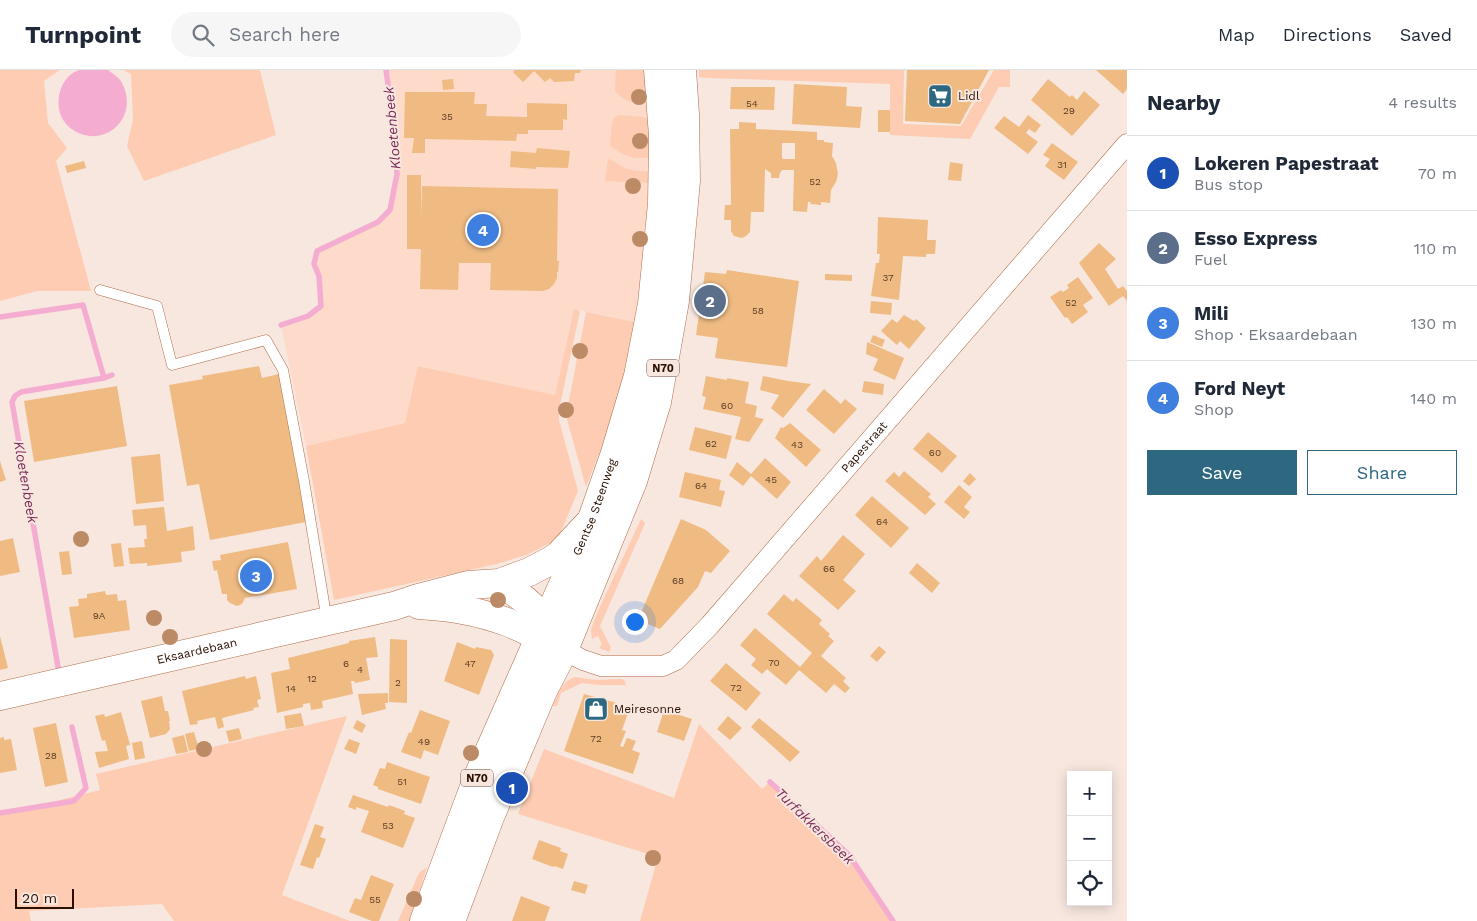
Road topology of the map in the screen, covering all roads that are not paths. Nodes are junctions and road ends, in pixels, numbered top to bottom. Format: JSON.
{"nodes":[{"id":1,"x":658,"y":70,"type":"edge"},
{"id":2,"x":682,"y":70,"type":"edge"},
{"id":3,"x":1127,"y":144,"type":"edge"},
{"id":4,"x":100,"y":290,"type":"dead end"},
{"id":5,"x":592,"y":520,"type":"junction"},
{"id":6,"x":499,"y":583,"type":"junction"},
{"id":7,"x":394,"y":606,"type":"junction"},
{"id":8,"x":327,"y":622,"type":"junction"},
{"id":9,"x":543,"y":630,"type":"junction"},
{"id":10,"x":564,"y":650,"type":"junction"},
{"id":11,"x":0,"y":696,"type":"edge"},
{"id":12,"x":424,"y":921,"type":"edge"},
{"id":13,"x":451,"y":921,"type":"edge"}],
"edges":[{"from":1,"to":5,"type":"main road","name":"Gentse Steenweg","number":"N70"},
{"from":2,"to":10,"type":"main road","name":"Gentse Steenweg","number":"N70"},
{"from":3,"to":10,"type":"street","name":"Papestraat"},
{"from":4,"to":8,"type":"lane"},
{"from":5,"to":6,"type":"main road","name":"Eksaardebaan"},
{"from":5,"to":9,"type":"main road","name":"Gentse Steenweg","number":"N70"},
{"from":6,"to":7,"type":"main road","name":"Eksaardebaan"},
{"from":6,"to":9,"type":"main road"},
{"from":7,"to":8,"type":"main road","name":"Eksaardebaan"},
{"from":7,"to":9,"type":"main road","name":"Eksaardebaan"},
{"from":8,"to":11,"type":"main road","name":"Eksaardebaan"},
{"from":9,"to":10,"type":"main road"},
{"from":9,"to":12,"type":"main road","name":"Gentse Steenweg","number":"N70"},
{"from":10,"to":13,"type":"main road","name":"Gentse Steenweg","number":"N70"}]}
